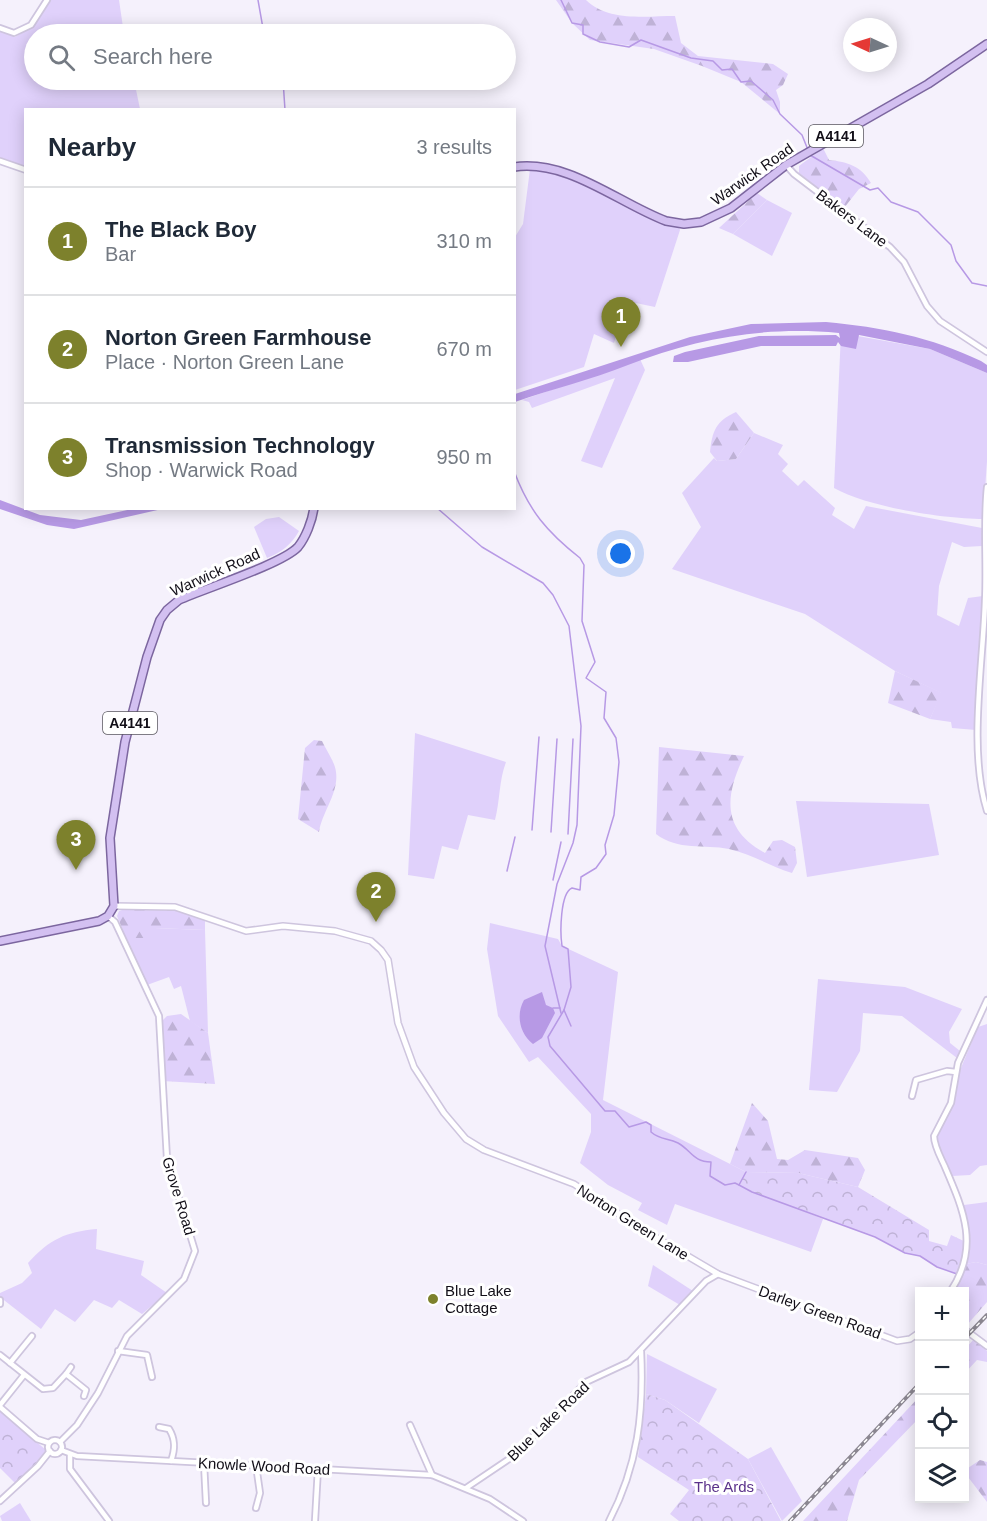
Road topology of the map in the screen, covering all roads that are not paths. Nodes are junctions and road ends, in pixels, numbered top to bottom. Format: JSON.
{"nodes":[{"id":1,"x":47,"y":0,"type":"edge"},
{"id":2,"x":32,"y":24,"type":"edge"},
{"id":3,"x":0,"y":28,"type":"edge"},
{"id":4,"x":24,"y":28,"type":"edge"},
{"id":5,"x":987,"y":44,"type":"edge"},
{"id":6,"x":0,"y":161,"type":"edge"},
{"id":7,"x":786,"y":165,"type":"junction"},
{"id":8,"x":516,"y":167,"type":"edge"},
{"id":9,"x":24,"y":169,"type":"edge"},
{"id":10,"x":987,"y":352,"type":"edge"},
{"id":11,"x":987,"y":487,"type":"edge"},
{"id":12,"x":313,"y":510,"type":"edge"},
{"id":13,"x":987,"y":811,"type":"edge"},
{"id":14,"x":114,"y":906,"type":"junction"},
{"id":15,"x":108,"y":916,"type":"junction"},
{"id":16,"x":0,"y":941,"type":"edge"},
{"id":17,"x":987,"y":1000,"type":"edge"},
{"id":18,"x":956,"y":1072,"type":"junction"},
{"id":19,"x":912,"y":1096,"type":"dead end"},
{"id":20,"x":708,"y":1268,"type":"junction"},
{"id":21,"x":718,"y":1274,"type":"junction"},
{"id":22,"x":706,"y":1281,"type":"junction"},
{"id":23,"x":953,"y":1287,"type":"edge"},
{"id":24,"x":969,"y":1333,"type":"edge"},
{"id":25,"x":915,"y":1335,"type":"edge"},
{"id":26,"x":32,"y":1336,"type":"dead end"},
{"id":27,"x":27,"y":1342,"type":"junction"},
{"id":28,"x":987,"y":1346,"type":"edge"},
{"id":29,"x":34,"y":1347,"type":"dead end"},
{"id":30,"x":118,"y":1351,"type":"junction"},
{"id":31,"x":641,"y":1351,"type":"junction"},
{"id":32,"x":0,"y":1355,"type":"edge"},
{"id":33,"x":10,"y":1363,"type":"junction"},
{"id":34,"x":71,"y":1367,"type":"dead end"},
{"id":35,"x":66,"y":1374,"type":"junction"},
{"id":36,"x":24,"y":1375,"type":"junction"},
{"id":37,"x":152,"y":1377,"type":"dead end"},
{"id":38,"x":86,"y":1391,"type":"dead end"},
{"id":39,"x":0,"y":1406,"type":"edge"},
{"id":40,"x":410,"y":1425,"type":"dead end"},
{"id":41,"x":159,"y":1427,"type":"dead end"},
{"id":42,"x":419,"y":1428,"type":"dead end"},
{"id":43,"x":413,"y":1431,"type":"junction"},
{"id":44,"x":60,"y":1442,"type":"junction"},
{"id":45,"x":49,"y":1443,"type":"junction"},
{"id":46,"x":61,"y":1450,"type":"junction"},
{"id":47,"x":50,"y":1451,"type":"junction"},
{"id":48,"x":70,"y":1455,"type":"junction"},
{"id":49,"x":171,"y":1461,"type":"junction"},
{"id":50,"x":204,"y":1463,"type":"junction"},
{"id":51,"x":256,"y":1465,"type":"junction"},
{"id":52,"x":318,"y":1468,"type":"junction"},
{"id":53,"x":432,"y":1475,"type":"junction"},
{"id":54,"x":466,"y":1488,"type":"junction"},
{"id":55,"x":0,"y":1501,"type":"edge"},
{"id":56,"x":206,"y":1503,"type":"dead end"},
{"id":57,"x":256,"y":1508,"type":"dead end"},
{"id":58,"x":109,"y":1521,"type":"edge"},
{"id":59,"x":315,"y":1521,"type":"edge"},
{"id":60,"x":524,"y":1521,"type":"edge"},
{"id":61,"x":609,"y":1521,"type":"edge"}],
"edges":[{"from":1,"to":2,"type":"street"},
{"from":3,"to":4,"type":"street"},
{"from":5,"to":7,"type":"main road","name":"Warwick Road","number":"A4141"},
{"from":6,"to":9,"type":"street"},
{"from":7,"to":8,"type":"main road","name":"Warwick Road","number":"A4141"},
{"from":7,"to":10,"type":"street","name":"Bakers Lane"},
{"from":11,"to":13,"type":"street"},
{"from":12,"to":14,"type":"main road","name":"Warwick Road","number":"A4141"},
{"from":14,"to":15,"type":"main road"},
{"from":14,"to":20,"type":"street","name":"Norton Green Lane"},
{"from":15,"to":16,"type":"main road"},
{"from":15,"to":30,"type":"street","name":"Grove Road"},
{"from":17,"to":18,"type":"street"},
{"from":18,"to":19,"type":"street"},
{"from":18,"to":23,"type":"street"},
{"from":20,"to":21,"type":"street","name":"Norton Green Lane"},
{"from":20,"to":22,"type":"street"},
{"from":21,"to":22,"type":"street","name":"Blue Lake Road"},
{"from":21,"to":25,"type":"street","name":"Darley Green Road"},
{"from":22,"to":31,"type":"street","name":"Blue Lake Road"},
{"from":24,"to":28,"type":"street"},
{"from":26,"to":27,"type":"street"},
{"from":27,"to":29,"type":"street"},
{"from":27,"to":33,"type":"street"},
{"from":30,"to":37,"type":"street"},
{"from":30,"to":44,"type":"street","name":"Grove Road"},
{"from":31,"to":54,"type":"street","name":"Blue Lake Road"},
{"from":31,"to":61,"type":"street"},
{"from":32,"to":33,"type":"street"},
{"from":33,"to":36,"type":"street"},
{"from":34,"to":35,"type":"street"},
{"from":35,"to":36,"type":"street"},
{"from":35,"to":38,"type":"street"},
{"from":36,"to":39,"type":"street"},
{"from":39,"to":45,"type":"street"},
{"from":40,"to":43,"type":"street"},
{"from":41,"to":49,"type":"street"},
{"from":42,"to":43,"type":"street"},
{"from":43,"to":53,"type":"street"},
{"from":44,"to":45,"type":"street"},
{"from":44,"to":46,"type":"street"},
{"from":45,"to":47,"type":"street"},
{"from":46,"to":47,"type":"street"},
{"from":46,"to":48,"type":"street","name":"Knowle Wood Road"},
{"from":47,"to":55,"type":"street"},
{"from":48,"to":49,"type":"street","name":"Knowle Wood Road"},
{"from":48,"to":58,"type":"street"},
{"from":49,"to":50,"type":"street","name":"Knowle Wood Road"},
{"from":50,"to":51,"type":"street","name":"Knowle Wood Road"},
{"from":50,"to":56,"type":"street"},
{"from":51,"to":52,"type":"street","name":"Knowle Wood Road"},
{"from":51,"to":57,"type":"street"},
{"from":52,"to":53,"type":"street","name":"Knowle Wood Road"},
{"from":52,"to":59,"type":"street"},
{"from":53,"to":54,"type":"street","name":"Knowle Wood Road"},
{"from":54,"to":60,"type":"street","name":"Knowle Wood Road"}]}
